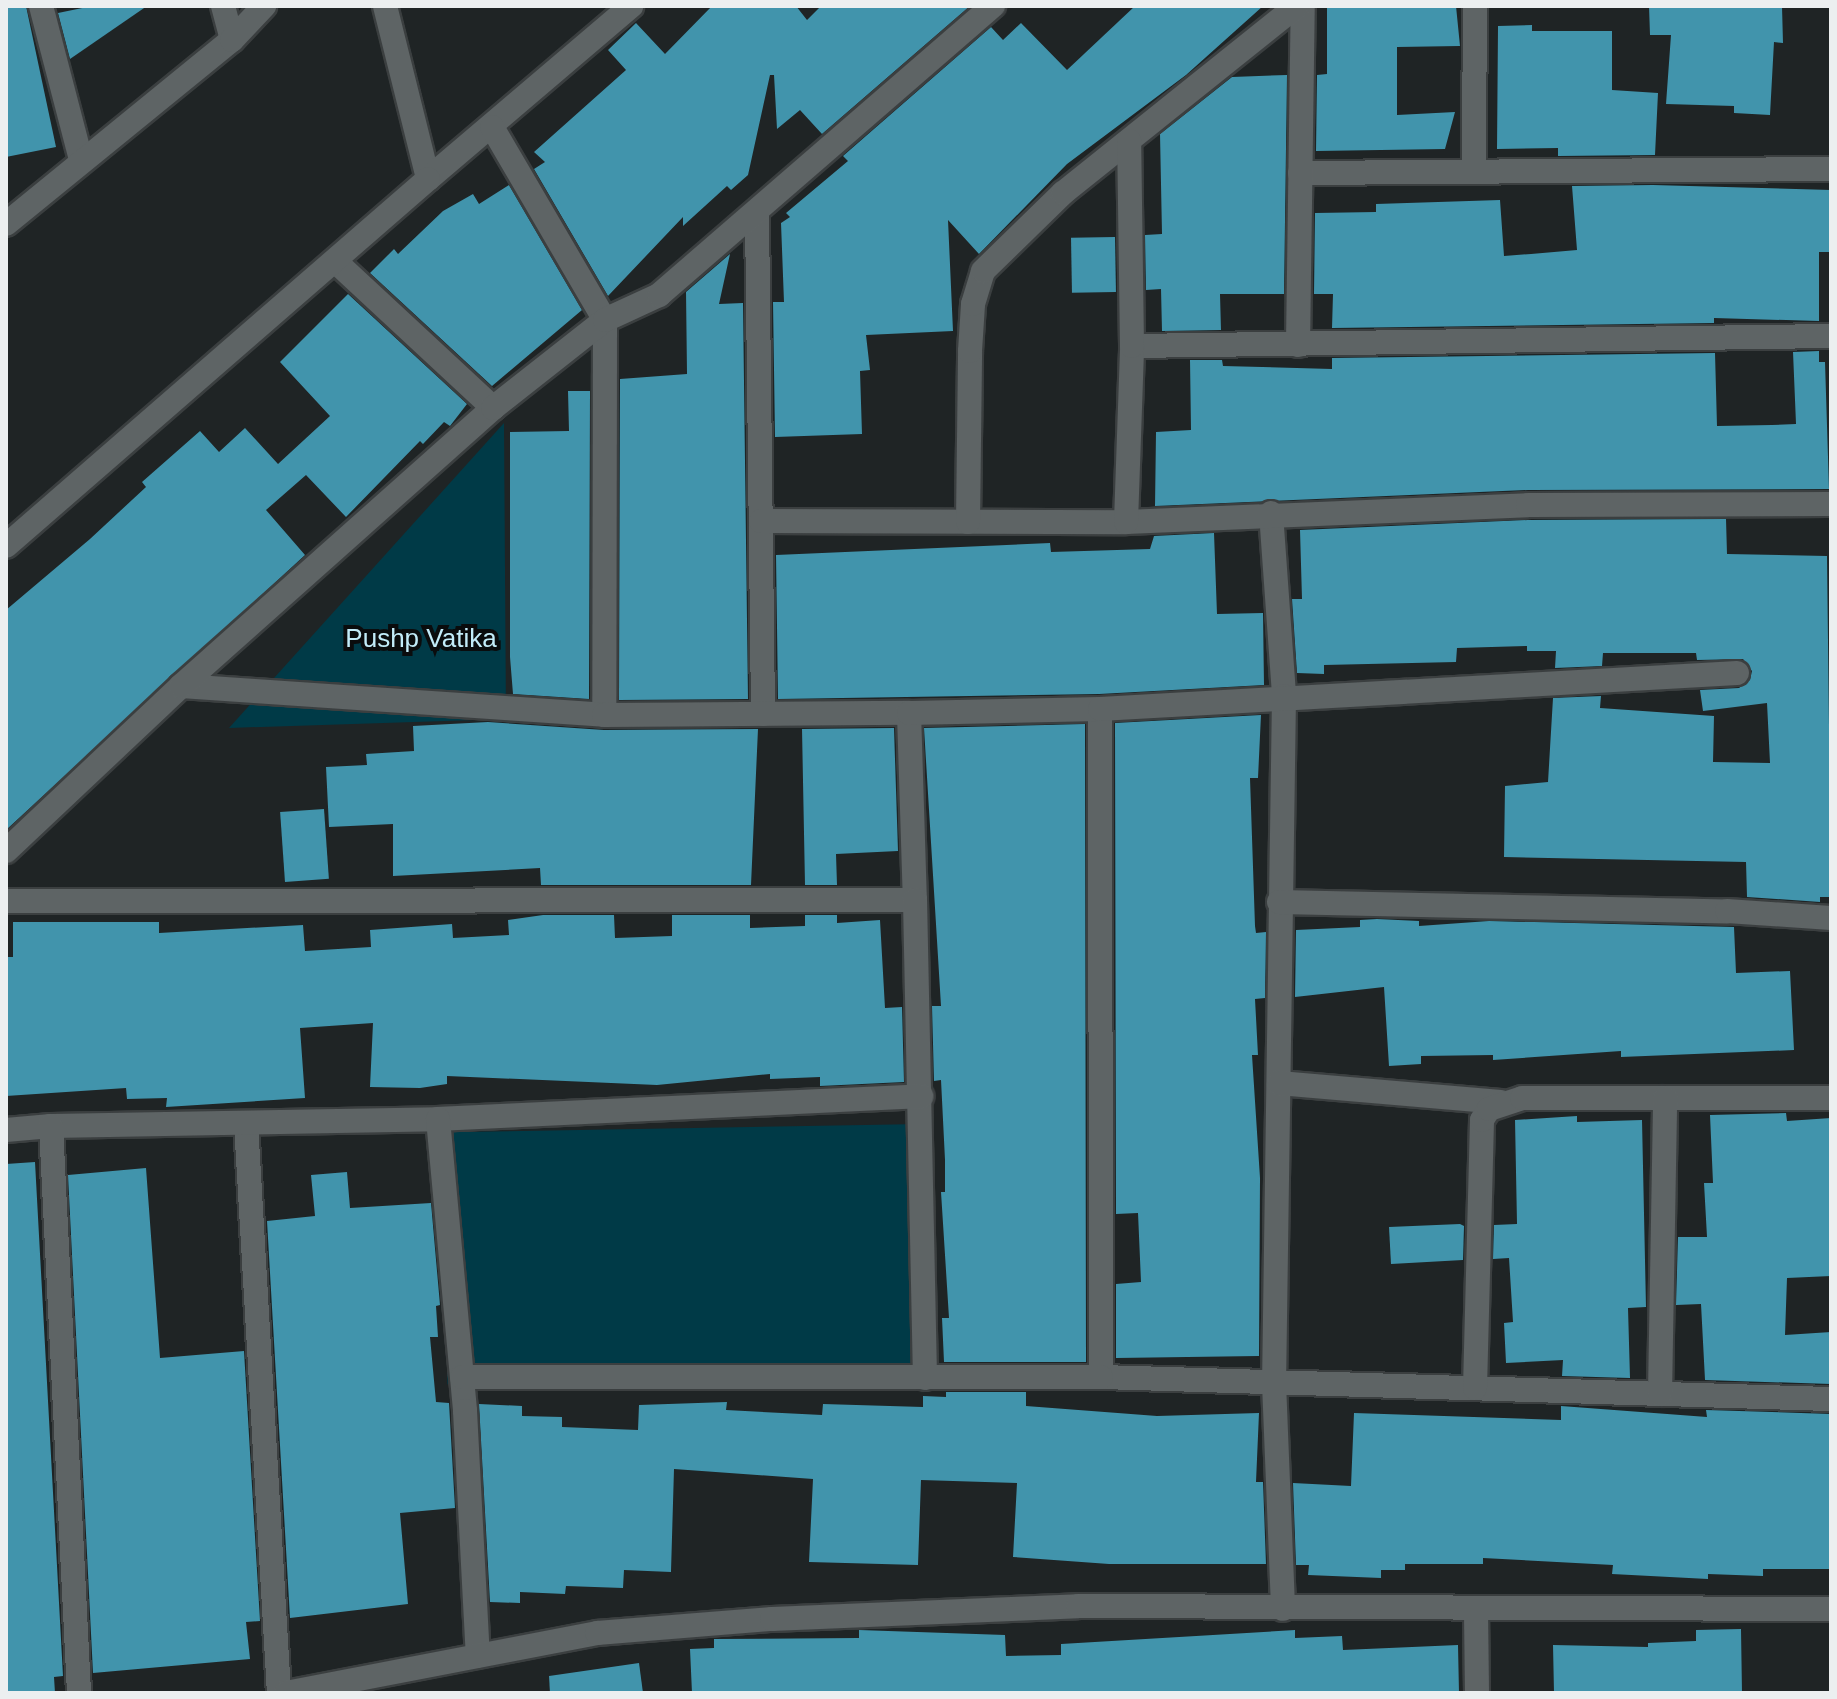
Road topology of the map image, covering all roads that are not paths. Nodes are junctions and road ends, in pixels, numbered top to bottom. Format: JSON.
{"nodes":[{"id":1,"x":41,"y":6,"type":"edge"},
{"id":2,"x":223,"y":6,"type":"edge"},
{"id":3,"x":264,"y":6,"type":"edge"},
{"id":4,"x":385,"y":6,"type":"edge"},
{"id":5,"x":631,"y":6,"type":"edge"},
{"id":6,"x":993,"y":6,"type":"edge"},
{"id":7,"x":1296,"y":6,"type":"edge"},
{"id":8,"x":1303,"y":6,"type":"edge"},
{"id":9,"x":1475,"y":6,"type":"edge"},
{"id":10,"x":232,"y":40,"type":"junction"},
{"id":11,"x":492,"y":127,"type":"junction"},
{"id":12,"x":1129,"y":141,"type":"junction"},
{"id":13,"x":81,"y":160,"type":"junction"},
{"id":14,"x":1831,"y":169,"type":"edge"},
{"id":15,"x":1474,"y":172,"type":"junction"},
{"id":16,"x":1300,"y":173,"type":"junction"},
{"id":17,"x":428,"y":179,"type":"junction"},
{"id":18,"x":757,"y":214,"type":"junction"},
{"id":19,"x":6,"y":224,"type":"edge"},
{"id":20,"x":335,"y":261,"type":"junction"},
{"id":21,"x":605,"y":320,"type":"junction"},
{"id":22,"x":1831,"y":336,"type":"edge"},
{"id":23,"x":1298,"y":345,"type":"junction"},
{"id":24,"x":1132,"y":346,"type":"junction"},
{"id":25,"x":493,"y":408,"type":"junction"},
{"id":26,"x":1831,"y":504,"type":"edge"},
{"id":27,"x":1271,"y":513,"type":"junction"},
{"id":28,"x":761,"y":521,"type":"junction"},
{"id":29,"x":968,"y":522,"type":"junction"},
{"id":30,"x":1126,"y":522,"type":"junction"},
{"id":31,"x":6,"y":546,"type":"edge"},
{"id":32,"x":1737,"y":673,"type":"dead end"},
{"id":33,"x":181,"y":686,"type":"junction"},
{"id":34,"x":1284,"y":696,"type":"junction"},
{"id":35,"x":1100,"y":709,"type":"junction"},
{"id":36,"x":909,"y":713,"type":"junction"},
{"id":37,"x":763,"y":714,"type":"junction"},
{"id":38,"x":604,"y":715,"type":"junction"},
{"id":39,"x":6,"y":851,"type":"edge"},
{"id":40,"x":915,"y":900,"type":"junction"},
{"id":41,"x":6,"y":901,"type":"edge"},
{"id":42,"x":1279,"y":902,"type":"junction"},
{"id":43,"x":1831,"y":918,"type":"edge"},
{"id":44,"x":1279,"y":1083,"type":"junction"},
{"id":45,"x":921,"y":1096,"type":"junction"},
{"id":46,"x":1665,"y":1098,"type":"junction"},
{"id":47,"x":1831,"y":1098,"type":"edge"},
{"id":48,"x":1500,"y":1102,"type":"junction"},
{"id":49,"x":438,"y":1119,"type":"junction"},
{"id":50,"x":246,"y":1123,"type":"junction"},
{"id":51,"x":51,"y":1126,"type":"junction"},
{"id":52,"x":6,"y":1130,"type":"edge"},
{"id":53,"x":462,"y":1377,"type":"junction"},
{"id":54,"x":1101,"y":1377,"type":"junction"},
{"id":55,"x":925,"y":1378,"type":"junction"},
{"id":56,"x":1274,"y":1383,"type":"junction"},
{"id":57,"x":1475,"y":1388,"type":"junction"},
{"id":58,"x":1660,"y":1394,"type":"junction"},
{"id":59,"x":1831,"y":1399,"type":"edge"},
{"id":60,"x":1283,"y":1609,"type":"junction"},
{"id":61,"x":1831,"y":1609,"type":"edge"},
{"id":62,"x":1476,"y":1611,"type":"junction"},
{"id":63,"x":478,"y":1656,"type":"junction"},
{"id":64,"x":79,"y":1693,"type":"edge"},
{"id":65,"x":279,"y":1693,"type":"edge"},
{"id":66,"x":286,"y":1693,"type":"edge"},
{"id":67,"x":1477,"y":1693,"type":"edge"}],
"edges":[{"from":1,"to":13,"type":"street"},
{"from":2,"to":10,"type":"street"},
{"from":3,"to":10,"type":"street"},
{"from":4,"to":17,"type":"street"},
{"from":5,"to":11,"type":"street"},
{"from":6,"to":18,"type":"street"},
{"from":7,"to":12,"type":"street"},
{"from":8,"to":16,"type":"street"},
{"from":9,"to":15,"type":"street"},
{"from":10,"to":13,"type":"street"},
{"from":11,"to":17,"type":"street"},
{"from":11,"to":21,"type":"street"},
{"from":12,"to":24,"type":"street"},
{"from":12,"to":29,"type":"street"},
{"from":13,"to":19,"type":"street"},
{"from":14,"to":15,"type":"street"},
{"from":15,"to":16,"type":"street"},
{"from":16,"to":23,"type":"street"},
{"from":17,"to":20,"type":"street"},
{"from":18,"to":21,"type":"street"},
{"from":18,"to":28,"type":"street"},
{"from":20,"to":25,"type":"street"},
{"from":20,"to":31,"type":"street"},
{"from":21,"to":25,"type":"street"},
{"from":21,"to":38,"type":"street"},
{"from":22,"to":23,"type":"street"},
{"from":23,"to":24,"type":"street"},
{"from":24,"to":30,"type":"street"},
{"from":25,"to":33,"type":"street"},
{"from":26,"to":27,"type":"street"},
{"from":27,"to":30,"type":"street"},
{"from":27,"to":34,"type":"street"},
{"from":28,"to":29,"type":"street"},
{"from":28,"to":37,"type":"street"},
{"from":29,"to":30,"type":"street"},
{"from":32,"to":34,"type":"street"},
{"from":33,"to":38,"type":"street"},
{"from":33,"to":39,"type":"street"},
{"from":34,"to":35,"type":"street"},
{"from":34,"to":42,"type":"street"},
{"from":35,"to":36,"type":"street"},
{"from":35,"to":54,"type":"street"},
{"from":36,"to":37,"type":"street"},
{"from":36,"to":40,"type":"street"},
{"from":37,"to":38,"type":"street"},
{"from":40,"to":41,"type":"street"},
{"from":40,"to":45,"type":"street"},
{"from":42,"to":43,"type":"street"},
{"from":42,"to":44,"type":"street"},
{"from":44,"to":48,"type":"street"},
{"from":44,"to":56,"type":"street"},
{"from":45,"to":49,"type":"street"},
{"from":45,"to":55,"type":"street"},
{"from":46,"to":47,"type":"street"},
{"from":46,"to":48,"type":"street"},
{"from":46,"to":58,"type":"street"},
{"from":48,"to":57,"type":"street"},
{"from":49,"to":50,"type":"street"},
{"from":49,"to":53,"type":"street"},
{"from":50,"to":51,"type":"street"},
{"from":50,"to":65,"type":"street"},
{"from":51,"to":52,"type":"street"},
{"from":51,"to":64,"type":"street"},
{"from":53,"to":55,"type":"street"},
{"from":53,"to":63,"type":"street"},
{"from":54,"to":55,"type":"street"},
{"from":54,"to":56,"type":"street"},
{"from":56,"to":57,"type":"street"},
{"from":56,"to":60,"type":"street"},
{"from":57,"to":58,"type":"street"},
{"from":58,"to":59,"type":"street"},
{"from":60,"to":62,"type":"street"},
{"from":60,"to":63,"type":"street"},
{"from":61,"to":62,"type":"street"},
{"from":62,"to":67,"type":"street"},
{"from":63,"to":66,"type":"street"}]}
